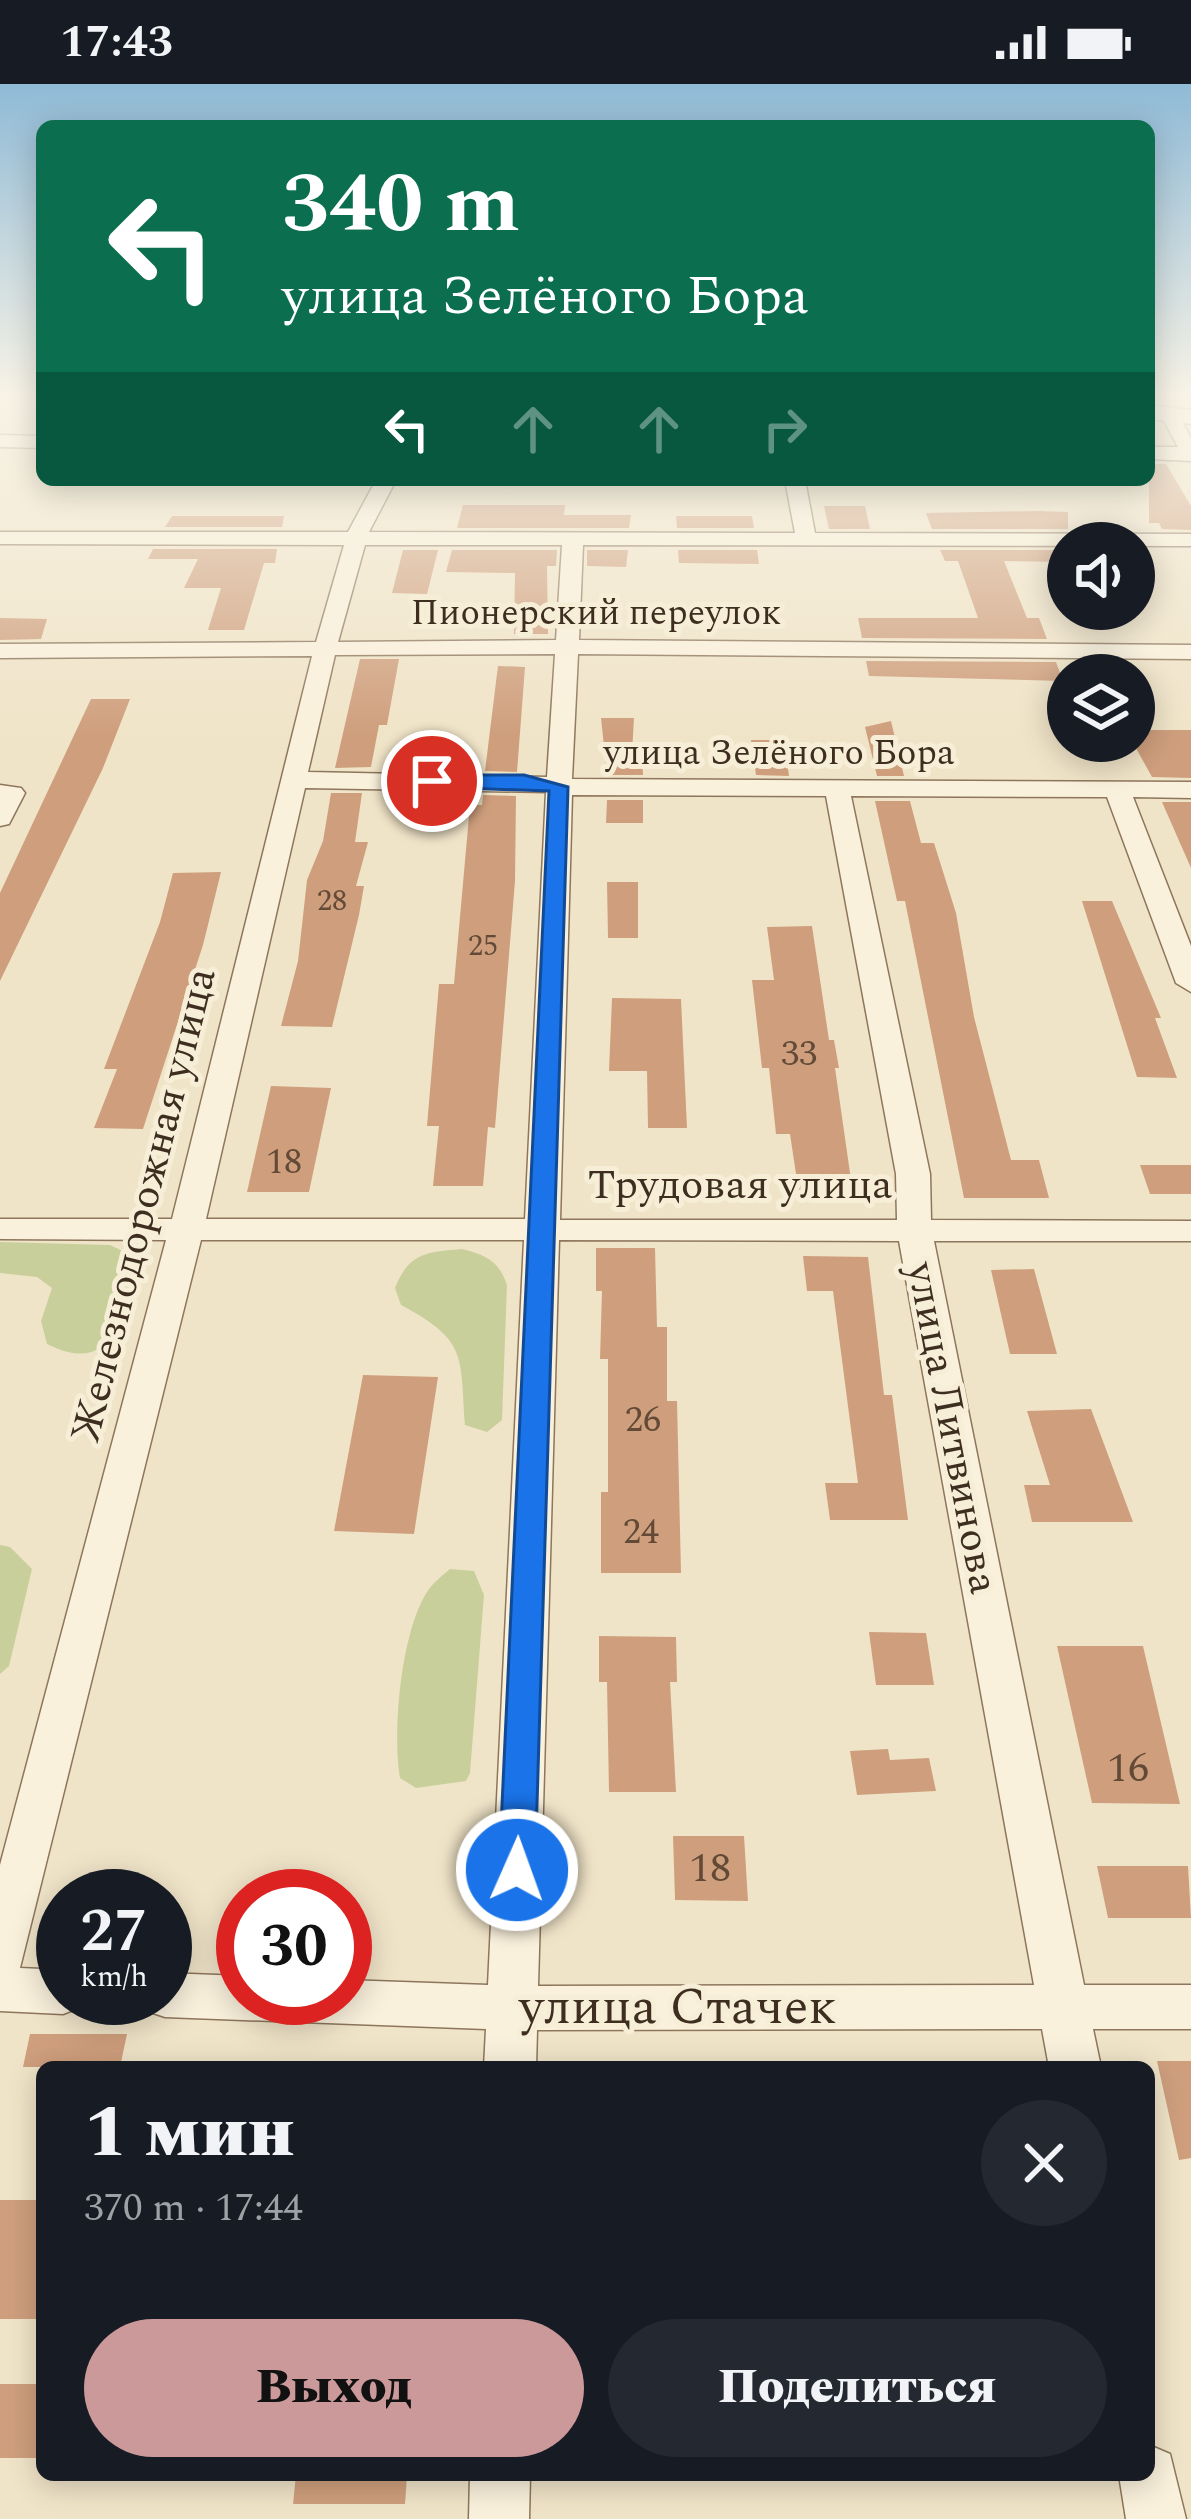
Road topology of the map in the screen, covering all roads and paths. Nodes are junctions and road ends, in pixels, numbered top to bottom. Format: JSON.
{"nodes":[{"id":1,"x":372,"y":507,"type":"edge"},
{"id":2,"x":800,"y":507,"type":"edge"},
{"id":3,"x":357,"y":536,"type":"junction"},
{"id":4,"x":0,"y":538,"type":"edge"},
{"id":5,"x":573,"y":539,"type":"junction"},
{"id":6,"x":806,"y":539,"type":"junction"},
{"id":7,"x":1191,"y":540,"type":"edge"},
{"id":8,"x":568,"y":647,"type":"junction"},
{"id":9,"x":325,"y":649,"type":"junction"},
{"id":10,"x":0,"y":651,"type":"edge"},
{"id":11,"x":1191,"y":652,"type":"edge"},
{"id":12,"x":295,"y":781,"type":"junction"},
{"id":13,"x":559,"y":787,"type":"junction"},
{"id":14,"x":837,"y":788,"type":"junction"},
{"id":15,"x":1191,"y":790,"type":"edge"},
{"id":16,"x":1118,"y":793,"type":"junction"},
{"id":17,"x":1191,"y":982,"type":"edge"},
{"id":18,"x":0,"y":1228,"type":"edge"},
{"id":19,"x":185,"y":1230,"type":"junction"},
{"id":20,"x":541,"y":1230,"type":"junction"},
{"id":21,"x":914,"y":1230,"type":"junction"},
{"id":22,"x":1191,"y":1231,"type":"edge"},
{"id":23,"x":0,"y":1958,"type":"edge"},
{"id":24,"x":0,"y":1989,"type":"edge"},
{"id":25,"x":36,"y":1991,"type":"edge"},
{"id":26,"x":192,"y":1996,"type":"edge"},
{"id":27,"x":1191,"y":2007,"type":"edge"},
{"id":28,"x":512,"y":2008,"type":"junction"},
{"id":29,"x":1064,"y":2008,"type":"junction"},
{"id":30,"x":510,"y":2061,"type":"edge"},
{"id":31,"x":1074,"y":2061,"type":"edge"},
{"id":32,"x":500,"y":2481,"type":"edge"},
{"id":33,"x":1150,"y":2481,"type":"edge"},
{"id":34,"x":499,"y":2519,"type":"edge"},
{"id":35,"x":1156,"y":2519,"type":"edge"}],
"edges":[{"from":1,"to":3,"type":"street","name":"Железнодорожная улица"},
{"from":2,"to":6,"type":"street"},
{"from":3,"to":4,"type":"street"},
{"from":3,"to":5,"type":"street"},
{"from":3,"to":9,"type":"street","name":"Железнодорожная улица"},
{"from":5,"to":6,"type":"street"},
{"from":5,"to":8,"type":"street"},
{"from":6,"to":7,"type":"street"},
{"from":8,"to":9,"type":"street","name":"Пионерский переулок"},
{"from":8,"to":11,"type":"street","name":"Пионерский переулок"},
{"from":8,"to":13,"type":"street"},
{"from":9,"to":10,"type":"street","name":"Пионерский переулок"},
{"from":9,"to":12,"type":"street","name":"Железнодорожная улица"},
{"from":12,"to":13,"type":"street","name":"улица Зелёного Бора"},
{"from":12,"to":19,"type":"street","name":"Железнодорожная улица"},
{"from":13,"to":14,"type":"street","name":"улица Зелёного Бора"},
{"from":13,"to":20,"type":"street"},
{"from":14,"to":16,"type":"street","name":"улица Зелёного Бора"},
{"from":14,"to":21,"type":"street","name":"улица Литвинова"},
{"from":15,"to":16,"type":"street","name":"улица Зелёного Бора"},
{"from":16,"to":17,"type":"street"},
{"from":18,"to":19,"type":"street","name":"Трудовая улица"},
{"from":19,"to":20,"type":"street","name":"Трудовая улица"},
{"from":19,"to":23,"type":"street","name":"Железнодорожная улица"},
{"from":20,"to":21,"type":"street","name":"Трудовая улица"},
{"from":20,"to":28,"type":"street"},
{"from":21,"to":22,"type":"street","name":"Трудовая улица"},
{"from":21,"to":29,"type":"street","name":"улица Литвинова"},
{"from":24,"to":25,"type":"street"},
{"from":26,"to":28,"type":"street","name":"улица Стачек"},
{"from":27,"to":29,"type":"street","name":"улица Стачек"},
{"from":28,"to":29,"type":"street","name":"улица Стачек"},
{"from":28,"to":30,"type":"street"},
{"from":29,"to":31,"type":"street","name":"улица Литвинова"},
{"from":32,"to":34,"type":"street"},
{"from":33,"to":35,"type":"street"}]}
